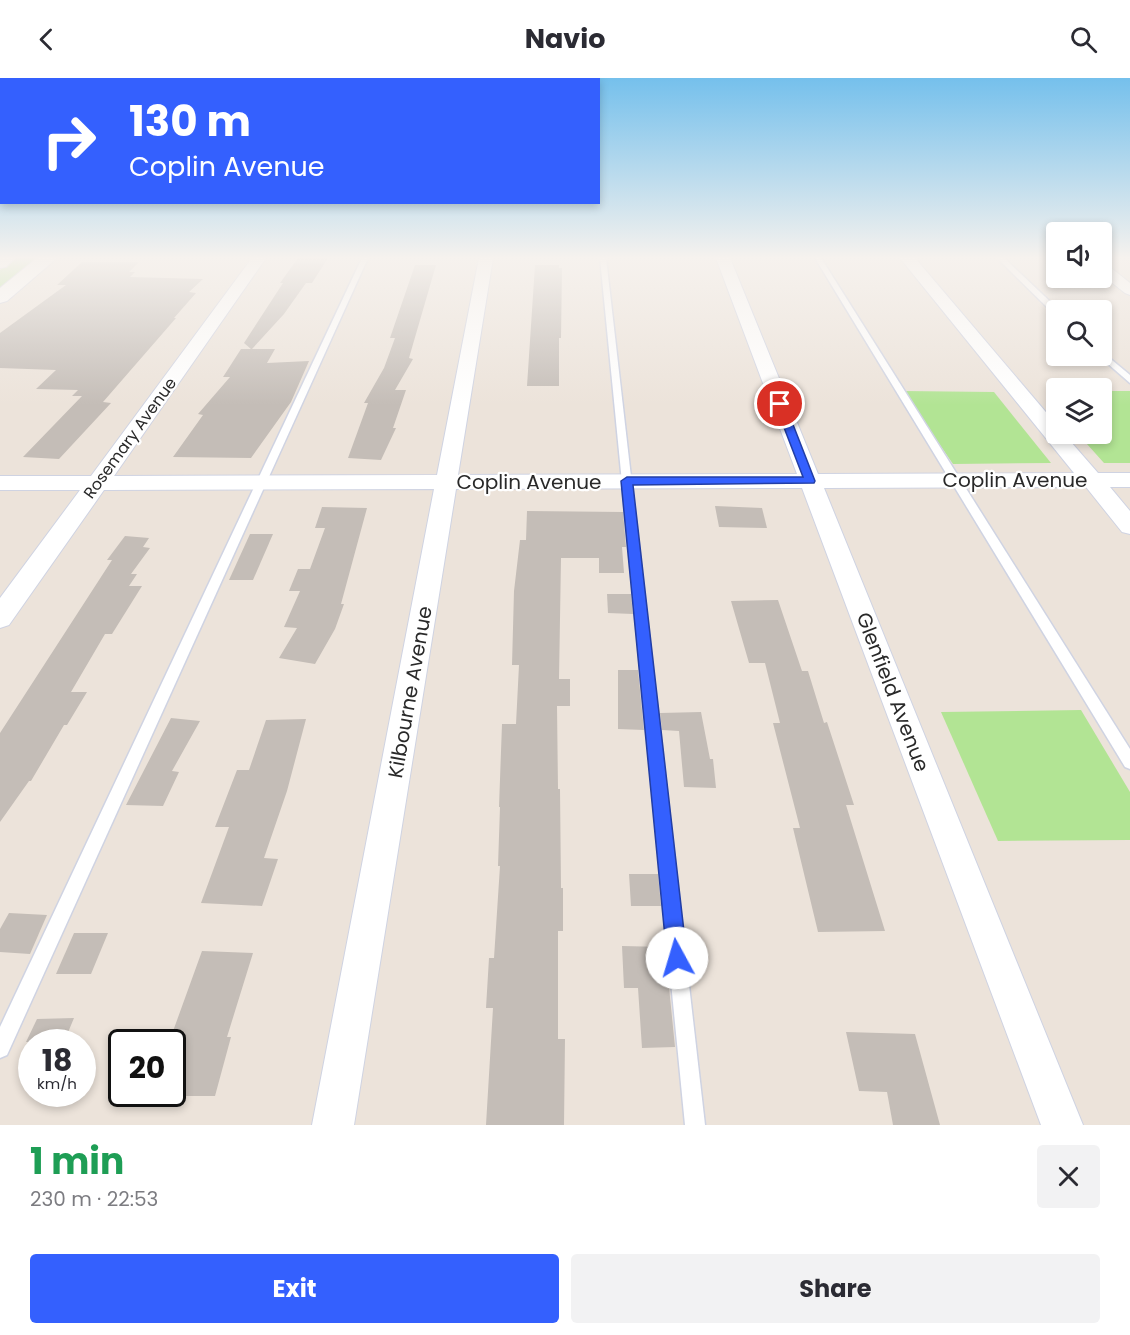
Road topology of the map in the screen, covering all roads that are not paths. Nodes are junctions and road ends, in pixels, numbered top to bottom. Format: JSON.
{"nodes":[{"id":1,"x":224,"y":307,"type":"edge"},
{"id":2,"x":343,"y":307,"type":"edge"},
{"id":3,"x":477,"y":307,"type":"edge"},
{"id":4,"x":608,"y":307,"type":"edge"},
{"id":5,"x":742,"y":307,"type":"edge"},
{"id":6,"x":848,"y":307,"type":"edge"},
{"id":7,"x":947,"y":307,"type":"edge"},
{"id":8,"x":1112,"y":363,"type":"edge"},
{"id":9,"x":1130,"y":380,"type":"edge"},
{"id":10,"x":954,"y":480,"type":"junction"},
{"id":11,"x":1091,"y":480,"type":"junction"},
{"id":12,"x":1130,"y":480,"type":"edge"},
{"id":13,"x":627,"y":481,"type":"junction"},
{"id":14,"x":810,"y":481,"type":"junction"},
{"id":15,"x":262,"y":482,"type":"junction"},
{"id":16,"x":447,"y":482,"type":"junction"},
{"id":17,"x":0,"y":483,"type":"edge"},
{"id":18,"x":97,"y":483,"type":"junction"},
{"id":19,"x":1130,"y":526,"type":"edge"},
{"id":20,"x":0,"y":618,"type":"edge"},
{"id":21,"x":1130,"y":762,"type":"edge"},
{"id":22,"x":0,"y":1048,"type":"edge"},
{"id":23,"x":333,"y":1125,"type":"edge"},
{"id":24,"x":695,"y":1125,"type":"edge"},
{"id":25,"x":1062,"y":1125,"type":"edge"}],
"edges":[{"from":1,"to":18,"type":"street","name":"Rosemary Avenue"},
{"from":2,"to":15,"type":"lane"},
{"from":3,"to":16,"type":"street","name":"Kilbourne Avenue"},
{"from":4,"to":13,"type":"lane"},
{"from":5,"to":14,"type":"street","name":"Glenfield Avenue"},
{"from":6,"to":10,"type":"lane"},
{"from":7,"to":11,"type":"street"},
{"from":8,"to":9,"type":"lane"},
{"from":10,"to":11,"type":"street","name":"Coplin Avenue"},
{"from":10,"to":14,"type":"street","name":"Coplin Avenue"},
{"from":10,"to":21,"type":"lane"},
{"from":11,"to":12,"type":"street","name":"Coplin Avenue"},
{"from":11,"to":19,"type":"street"},
{"from":13,"to":14,"type":"street","name":"Coplin Avenue"},
{"from":13,"to":16,"type":"street","name":"Coplin Avenue"},
{"from":13,"to":24,"type":"lane"},
{"from":14,"to":25,"type":"street","name":"Glenfield Avenue"},
{"from":15,"to":16,"type":"street","name":"Coplin Avenue"},
{"from":15,"to":18,"type":"street","name":"Coplin Avenue"},
{"from":15,"to":22,"type":"lane"},
{"from":16,"to":23,"type":"street","name":"Kilbourne Avenue"},
{"from":17,"to":18,"type":"street","name":"Coplin Avenue"},
{"from":18,"to":20,"type":"street","name":"Rosemary Avenue"}]}
